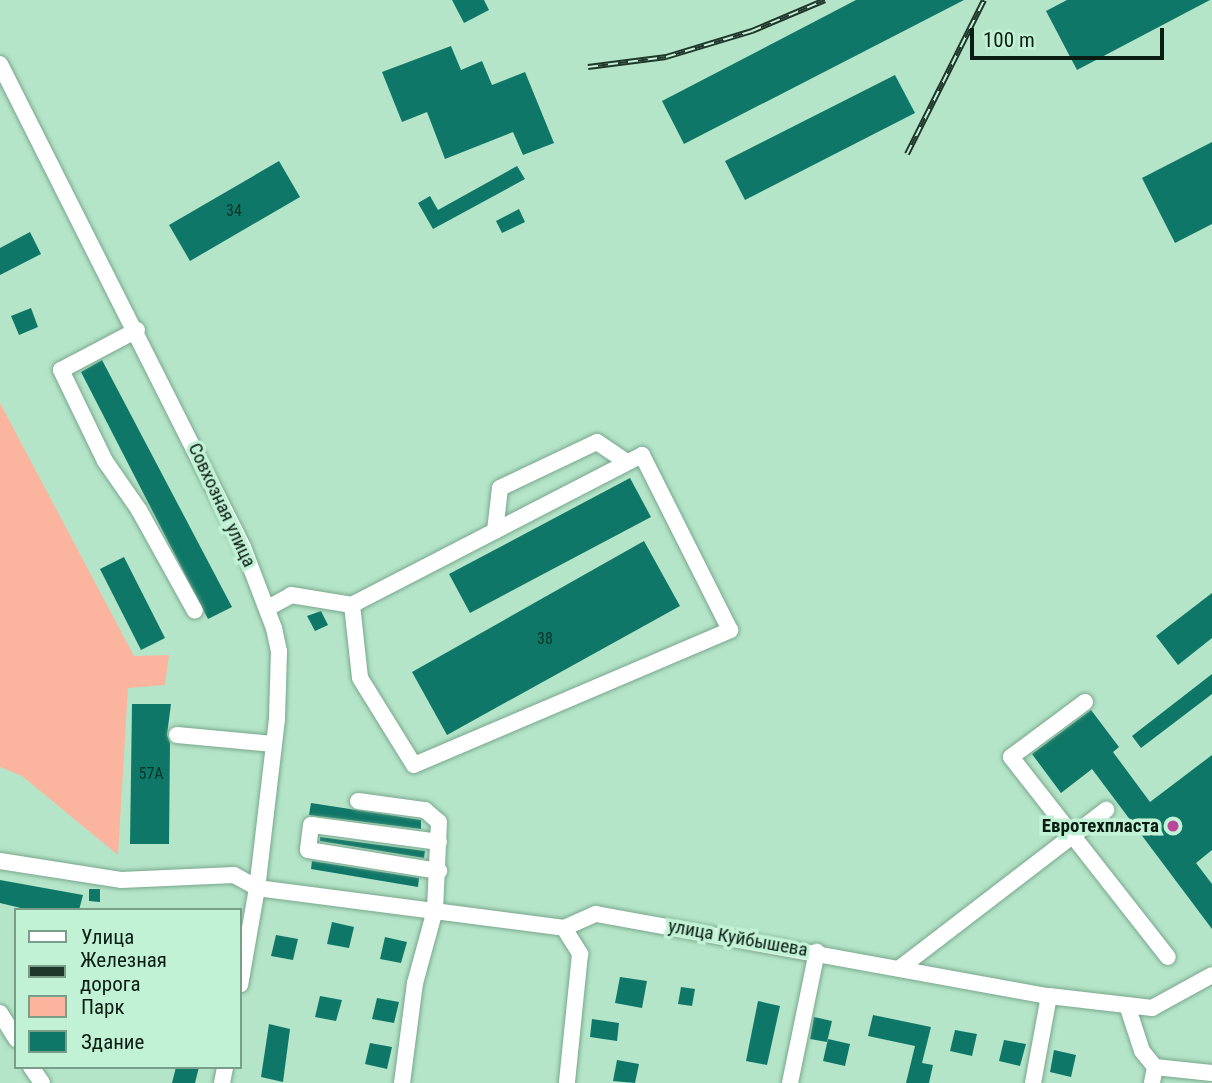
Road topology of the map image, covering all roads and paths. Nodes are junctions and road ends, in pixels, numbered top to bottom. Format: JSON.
{"nodes":[{"id":1,"x":0,"y":64,"type":"edge"},
{"id":2,"x":137,"y":330,"type":"junction"},
{"id":3,"x":627,"y":462,"type":"junction"},
{"id":4,"x":495,"y":531,"type":"junction"},
{"id":5,"x":352,"y":605,"type":"junction"},
{"id":6,"x":268,"y":608,"type":"junction"},
{"id":7,"x":195,"y":611,"type":"dead end"},
{"id":8,"x":1085,"y":702,"type":"dead end"},
{"id":9,"x":177,"y":735,"type":"dead end"},
{"id":10,"x":274,"y":744,"type":"junction"},
{"id":11,"x":358,"y":801,"type":"dead end"},
{"id":12,"x":1106,"y":810,"type":"dead end"},
{"id":13,"x":1073,"y":835,"type":"junction"},
{"id":14,"x":439,"y":842,"type":"junction"},
{"id":15,"x":0,"y":861,"type":"edge"},
{"id":16,"x":439,"y":871,"type":"junction"},
{"id":17,"x":257,"y":888,"type":"junction"},
{"id":18,"x":435,"y":910,"type":"junction"},
{"id":19,"x":564,"y":928,"type":"junction"},
{"id":20,"x":817,"y":952,"type":"junction"},
{"id":21,"x":1168,"y":957,"type":"dead end"},
{"id":22,"x":900,"y":968,"type":"junction"},
{"id":23,"x":242,"y":974,"type":"edge"},
{"id":24,"x":1212,"y":975,"type":"edge"},
{"id":25,"x":1049,"y":996,"type":"junction"},
{"id":26,"x":1127,"y":1005,"type":"junction"},
{"id":27,"x":0,"y":1013,"type":"edge"},
{"id":28,"x":14,"y":1036,"type":"edge"},
{"id":29,"x":1212,"y":1073,"type":"edge"},
{"id":30,"x":1153,"y":1075,"type":"edge"},
{"id":31,"x":402,"y":1083,"type":"edge"},
{"id":32,"x":567,"y":1083,"type":"edge"},
{"id":33,"x":790,"y":1083,"type":"edge"},
{"id":34,"x":1033,"y":1083,"type":"edge"}],
"edges":[{"from":1,"to":2,"type":"street","name":"Совхозная улица"},
{"from":2,"to":6,"type":"street","name":"Совхозная улица"},
{"from":2,"to":7,"type":"street"},
{"from":3,"to":4,"type":"street"},
{"from":3,"to":4,"type":"street"},
{"from":3,"to":5,"type":"street"},
{"from":4,"to":5,"type":"street"},
{"from":5,"to":6,"type":"street"},
{"from":6,"to":10,"type":"street","name":"Совхозная улица"},
{"from":8,"to":13,"type":"street"},
{"from":9,"to":10,"type":"street"},
{"from":10,"to":17,"type":"street","name":"Совхозная улица"},
{"from":11,"to":14,"type":"street"},
{"from":12,"to":13,"type":"street"},
{"from":13,"to":21,"type":"street"},
{"from":13,"to":22,"type":"street"},
{"from":14,"to":16,"type":"street"},
{"from":14,"to":16,"type":"street"},
{"from":15,"to":17,"type":"street"},
{"from":16,"to":18,"type":"street"},
{"from":17,"to":18,"type":"street"},
{"from":17,"to":23,"type":"street","name":"Совхозная улица"},
{"from":18,"to":19,"type":"street"},
{"from":18,"to":31,"type":"street"},
{"from":19,"to":20,"type":"street","name":"улица Куйбышева"},
{"from":19,"to":32,"type":"street"},
{"from":20,"to":22,"type":"street","name":"улица Куйбышева"},
{"from":20,"to":33,"type":"street"},
{"from":22,"to":25,"type":"street","name":"улица Куйбышева"},
{"from":24,"to":26,"type":"street","name":"улица Куйбышева"},
{"from":25,"to":26,"type":"street","name":"улица Куйбышева"},
{"from":25,"to":34,"type":"street"},
{"from":26,"to":30,"type":"street"},
{"from":27,"to":28,"type":"street"},
{"from":29,"to":30,"type":"street"}]}
